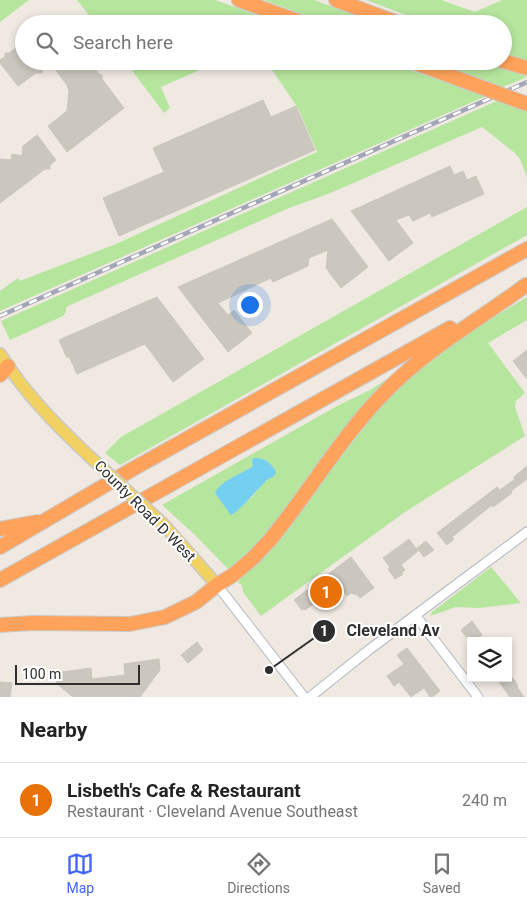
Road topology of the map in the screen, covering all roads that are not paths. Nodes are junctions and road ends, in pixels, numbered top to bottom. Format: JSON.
{"nodes":[{"id":1,"x":239,"y":0,"type":"edge"},
{"id":2,"x":336,"y":0,"type":"edge"},
{"id":3,"x":281,"y":15,"type":"edge"},
{"id":4,"x":377,"y":15,"type":"edge"},
{"id":5,"x":512,"y":64,"type":"edge"},
{"id":6,"x":527,"y":68,"type":"edge"},
{"id":7,"x":434,"y":70,"type":"edge"},
{"id":8,"x":527,"y":104,"type":"edge"},
{"id":9,"x":527,"y":249,"type":"edge"},
{"id":10,"x":527,"y":285,"type":"edge"},
{"id":11,"x":0,"y":354,"type":"edge"},
{"id":12,"x":3,"y":369,"type":"edge"},
{"id":13,"x":45,"y":521,"type":"junction"},
{"id":14,"x":0,"y":529,"type":"edge"},
{"id":15,"x":527,"y":532,"type":"edge"},
{"id":16,"x":0,"y":547,"type":"edge"},
{"id":17,"x":0,"y":580,"type":"edge"},
{"id":18,"x":217,"y":585,"type":"junction"},
{"id":19,"x":416,"y":616,"type":"junction"},
{"id":20,"x":0,"y":625,"type":"edge"},
{"id":21,"x":304,"y":697,"type":"edge"},
{"id":22,"x":310,"y":697,"type":"edge"},
{"id":23,"x":478,"y":697,"type":"edge"}],
"edges":[{"from":1,"to":3,"type":"highway"},
{"from":2,"to":4,"type":"highway"},
{"from":5,"to":6,"type":"highway"},
{"from":7,"to":8,"type":"highway","bridge":true},
{"from":9,"to":13,"type":"highway"},
{"from":10,"to":17,"type":"highway"},
{"from":10,"to":18,"type":"highway"},
{"from":11,"to":12,"type":"main road","name":"County Road D West"},
{"from":12,"to":18,"type":"main road","name":"County Road D West","bridge":true},
{"from":13,"to":14,"type":"highway"},
{"from":13,"to":16,"type":"highway"},
{"from":15,"to":19,"type":"street"},
{"from":18,"to":20,"type":"highway"},
{"from":18,"to":21,"type":"street","name":"County Road D West"},
{"from":19,"to":22,"type":"street"},
{"from":19,"to":23,"type":"street"}]}
